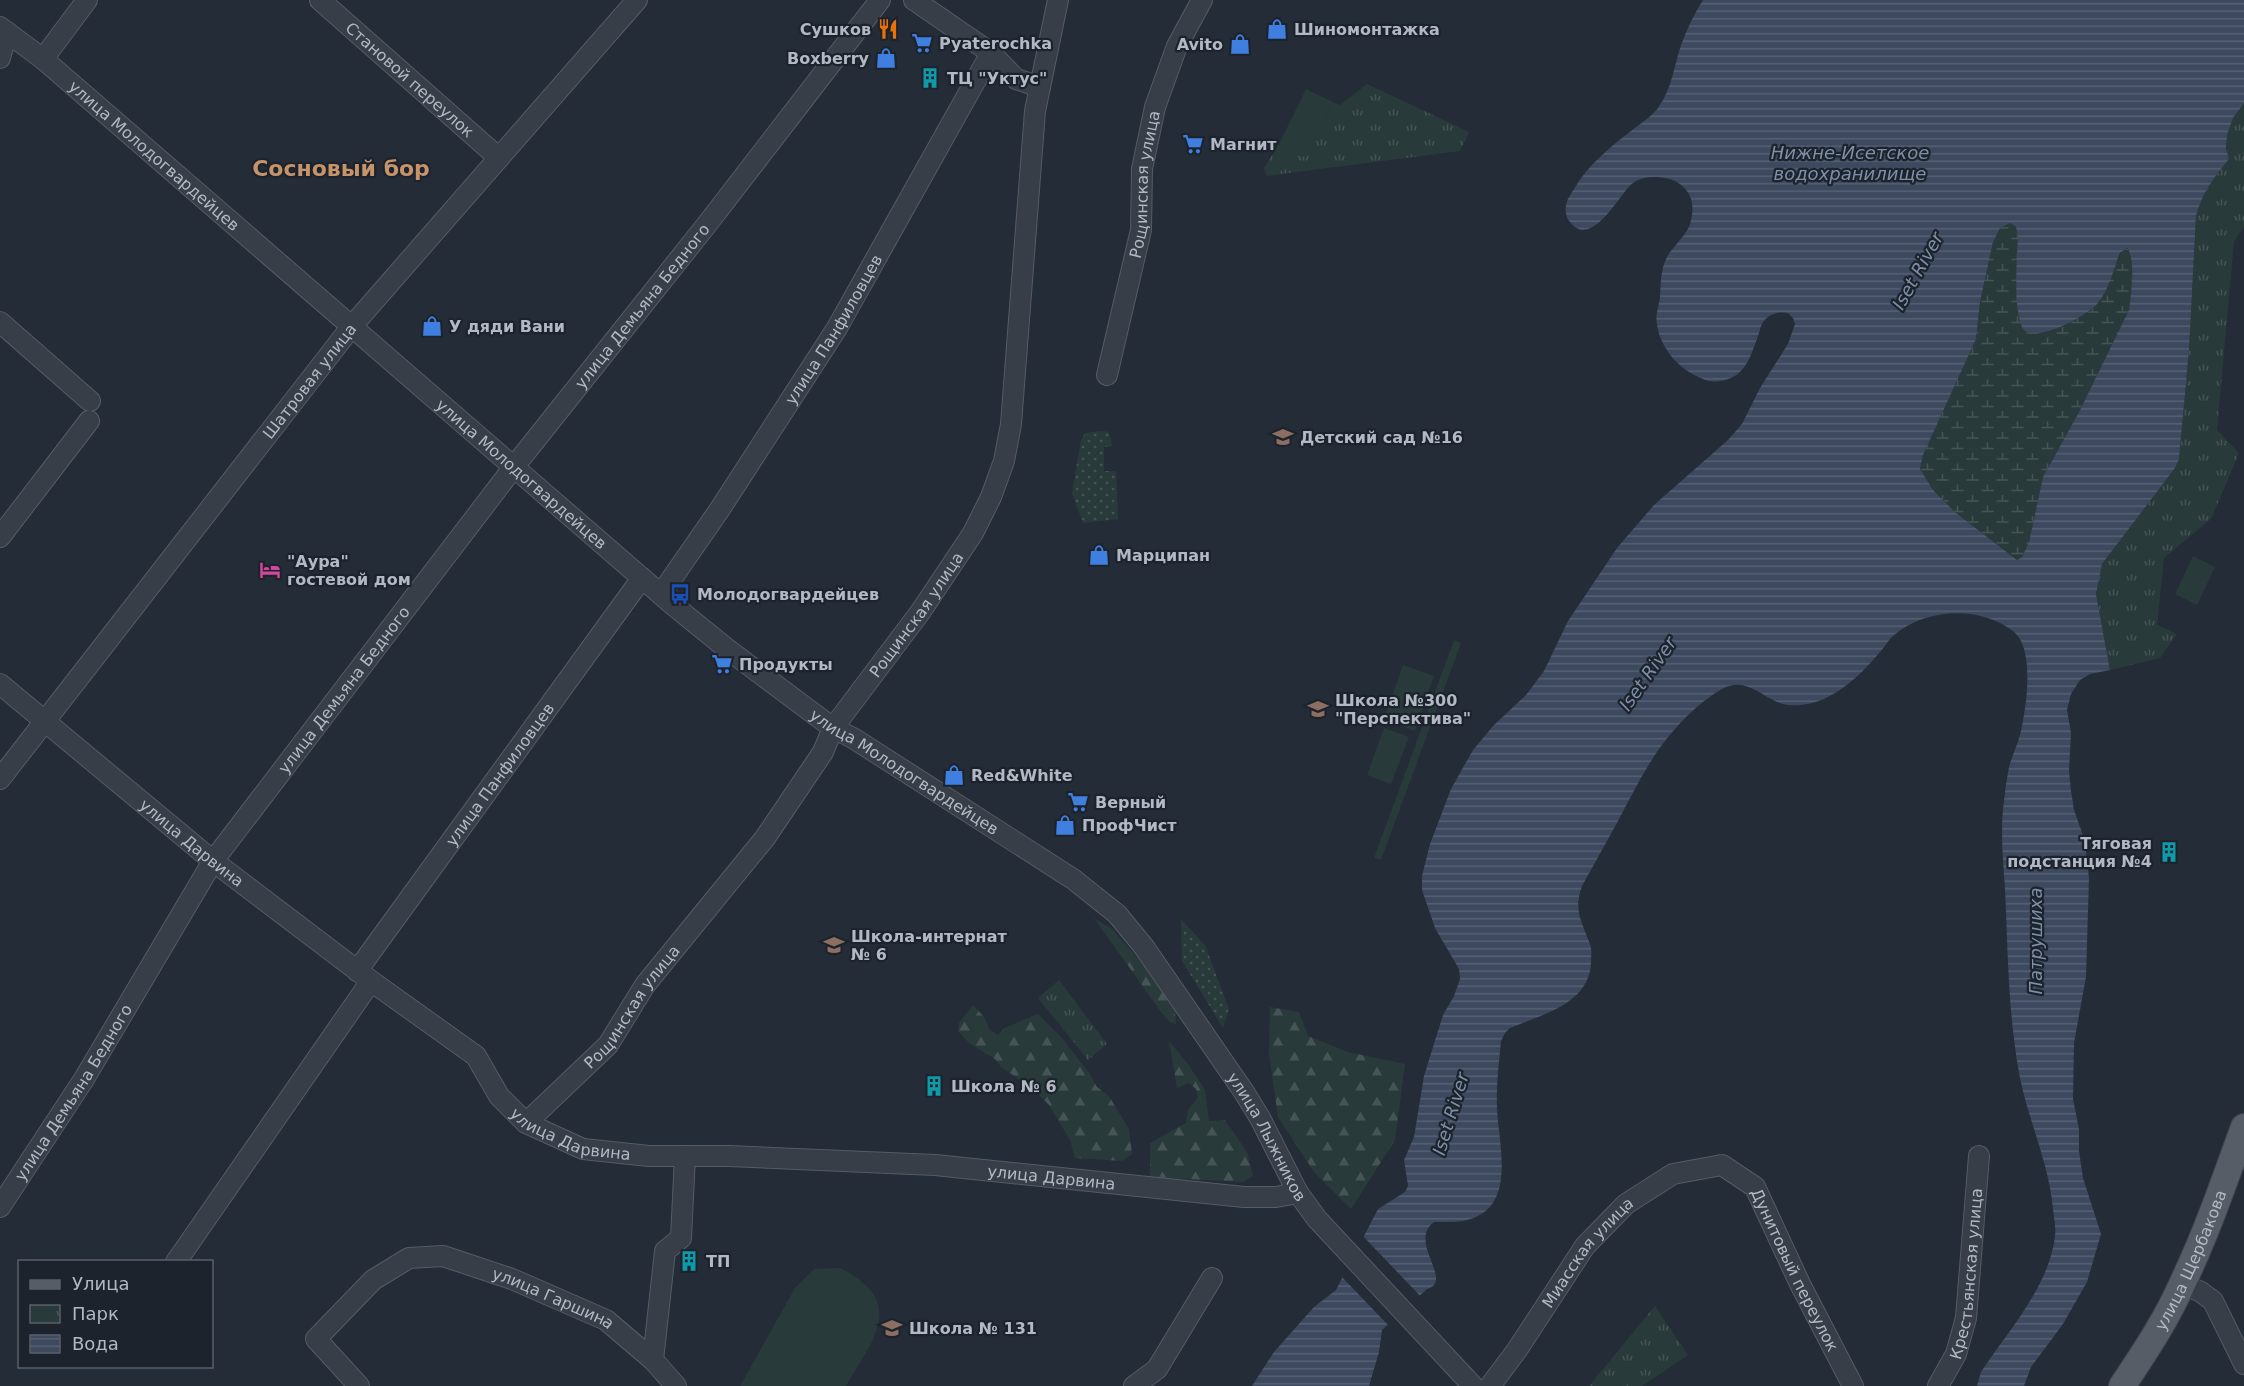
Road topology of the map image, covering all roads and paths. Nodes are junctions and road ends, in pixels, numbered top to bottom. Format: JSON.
{"nodes":[{"id":1,"x":87,"y":0,"type":"edge"},
{"id":2,"x":320,"y":0,"type":"edge"},
{"id":3,"x":637,"y":0,"type":"edge"},
{"id":4,"x":880,"y":0,"type":"edge"},
{"id":5,"x":914,"y":0,"type":"edge"},
{"id":6,"x":1058,"y":0,"type":"edge"},
{"id":7,"x":1202,"y":0,"type":"edge"},
{"id":8,"x":3,"y":30,"type":"edge"},
{"id":9,"x":991,"y":53,"type":"junction"},
{"id":10,"x":0,"y":58,"type":"edge"},
{"id":11,"x":43,"y":59,"type":"junction"},
{"id":12,"x":1040,"y":87,"type":"junction"},
{"id":13,"x":499,"y":158,"type":"junction"},
{"id":14,"x":0,"y":322,"type":"edge"},
{"id":15,"x":352,"y":327,"type":"junction"},
{"id":16,"x":1107,"y":375,"type":"dead end"},
{"id":17,"x":90,"y":401,"type":"dead end"},
{"id":18,"x":89,"y":421,"type":"dead end"},
{"id":19,"x":513,"y":468,"type":"junction"},
{"id":20,"x":0,"y":537,"type":"edge"},
{"id":21,"x":642,"y":578,"type":"junction"},
{"id":22,"x":661,"y":594,"type":"junction"},
{"id":23,"x":0,"y":684,"type":"edge"},
{"id":24,"x":44,"y":722,"type":"junction"},
{"id":25,"x":833,"y":728,"type":"junction"},
{"id":26,"x":0,"y":778,"type":"edge"},
{"id":27,"x":213,"y":861,"type":"junction"},
{"id":28,"x":1073,"y":879,"type":"joint"},
{"id":29,"x":364,"y":976,"type":"junction"},
{"id":30,"x":526,"y":1123,"type":"junction"},
{"id":31,"x":2244,"y":1127,"type":"edge"},
{"id":32,"x":685,"y":1156,"type":"junction"},
{"id":33,"x":1979,"y":1156,"type":"dead end"},
{"id":34,"x":1722,"y":1165,"type":"joint"},
{"id":35,"x":1298,"y":1193,"type":"junction"},
{"id":36,"x":0,"y":1207,"type":"edge"},
{"id":37,"x":177,"y":1260,"type":"edge"},
{"id":38,"x":1212,"y":1278,"type":"dead end"},
{"id":39,"x":2183,"y":1284,"type":"junction"},
{"id":40,"x":653,"y":1359,"type":"junction"},
{"id":41,"x":2244,"y":1364,"type":"edge"},
{"id":42,"x":359,"y":1386,"type":"edge"},
{"id":43,"x":676,"y":1386,"type":"edge"},
{"id":44,"x":1134,"y":1386,"type":"edge"},
{"id":45,"x":1473,"y":1386,"type":"edge"},
{"id":46,"x":1490,"y":1386,"type":"edge"},
{"id":47,"x":1853,"y":1386,"type":"edge"},
{"id":48,"x":1938,"y":1386,"type":"edge"},
{"id":49,"x":2122,"y":1386,"type":"edge"}],
"edges":[{"from":1,"to":11,"type":"street"},
{"from":2,"to":13,"type":"street","name":"Становой переулок"},
{"from":3,"to":13,"type":"street","name":"Шатровая улица"},
{"from":4,"to":19,"type":"street","name":"улица Демьяна Бедного"},
{"from":5,"to":9,"type":"street"},
{"from":6,"to":12,"type":"street","name":"Рощинская улица"},
{"from":7,"to":16,"type":"street","name":"Рощинская улица"},
{"from":8,"to":10,"type":"street"},
{"from":8,"to":11,"type":"street","name":"улица Молодогвардейцев"},
{"from":9,"to":12,"type":"street"},
{"from":9,"to":22,"type":"street","name":"улица Панфиловцев"},
{"from":11,"to":15,"type":"street","name":"улица Молодогвардейцев"},
{"from":12,"to":25,"type":"street","name":"Рощинская улица"},
{"from":13,"to":15,"type":"street","name":"Шатровая улица"},
{"from":14,"to":17,"type":"street"},
{"from":15,"to":19,"type":"street","name":"улица Молодогвардейцев"},
{"from":15,"to":24,"type":"street","name":"Шатровая улица"},
{"from":18,"to":20,"type":"street"},
{"from":19,"to":21,"type":"street","name":"улица Молодогвардейцев"},
{"from":19,"to":27,"type":"street","name":"улица Демьяна Бедного"},
{"from":21,"to":22,"type":"street","name":"улица Молодогвардейцев"},
{"from":21,"to":29,"type":"street","name":"улица Панфиловцев"},
{"from":22,"to":25,"type":"street","name":"улица Молодогвардейцев"},
{"from":23,"to":24,"type":"street","name":"улица Дарвина"},
{"from":24,"to":26,"type":"street","name":"Шатровая улица"},
{"from":24,"to":27,"type":"street","name":"улица Дарвина"},
{"from":25,"to":28,"type":"street","name":"улица Молодогвардейцев"},
{"from":25,"to":30,"type":"street","name":"Рощинская улица"},
{"from":27,"to":29,"type":"street","name":"улица Дарвина"},
{"from":27,"to":36,"type":"street","name":"улица Демьяна Бедного"},
{"from":28,"to":35,"type":"street","name":"улица Лыжников"},
{"from":29,"to":30,"type":"street","name":"улица Дарвина"},
{"from":29,"to":37,"type":"street","name":"улица Панфиловцев"},
{"from":30,"to":32,"type":"street","name":"улица Дарвина"},
{"from":31,"to":39,"type":"main road","name":"улица Щербакова"},
{"from":32,"to":35,"type":"street","name":"улица Дарвина"},
{"from":32,"to":40,"type":"street"},
{"from":33,"to":48,"type":"street","name":"Крестьянская улица"},
{"from":34,"to":46,"type":"street","name":"Миасская улица"},
{"from":34,"to":47,"type":"street","name":"Дунитовый переулок"},
{"from":35,"to":45,"type":"street","name":"улица Лыжников"},
{"from":38,"to":44,"type":"street"},
{"from":39,"to":41,"type":"street"},
{"from":39,"to":49,"type":"main road","name":"улица Щербакова"},
{"from":40,"to":42,"type":"street","name":"улица Гаршина"},
{"from":40,"to":43,"type":"street","name":"улица Гаршина"}]}
